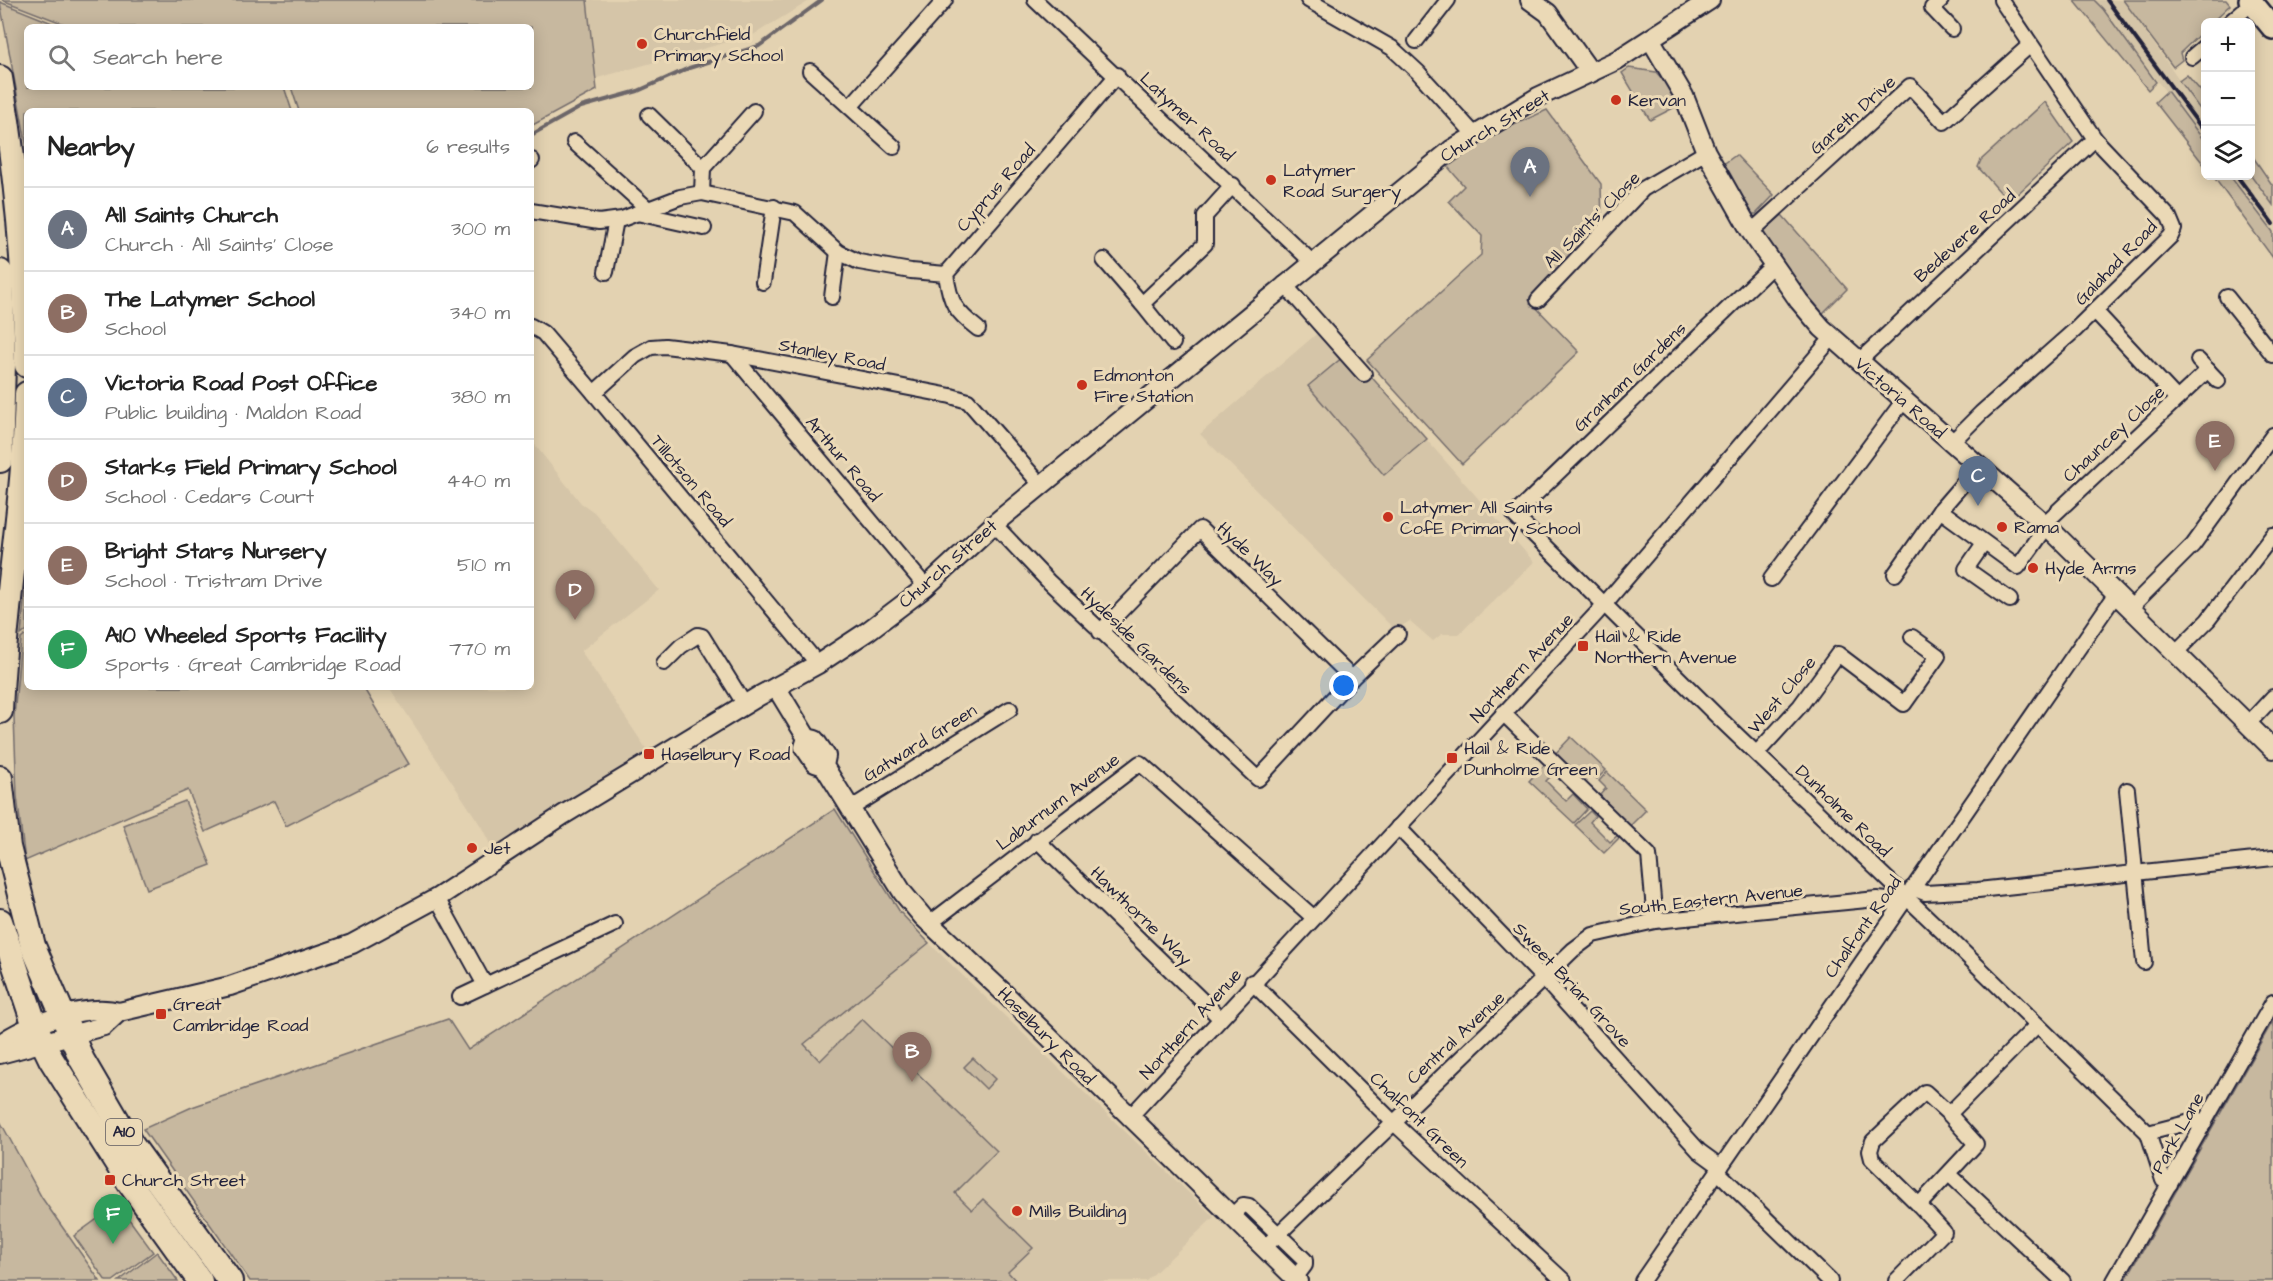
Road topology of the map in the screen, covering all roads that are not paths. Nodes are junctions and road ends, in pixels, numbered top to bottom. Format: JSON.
{"nodes":[{"id":1,"x":945,"y":0,"type":"edge"},
{"id":2,"x":1035,"y":0,"type":"edge"},
{"id":3,"x":1308,"y":0,"type":"edge"},
{"id":4,"x":1448,"y":0,"type":"edge"},
{"id":5,"x":1530,"y":0,"type":"edge"},
{"id":6,"x":1710,"y":0,"type":"edge"},
{"id":7,"x":1941,"y":0,"type":"edge"},
{"id":8,"x":2001,"y":0,"type":"edge"},
{"id":9,"x":2251,"y":2,"type":"edge"},
{"id":10,"x":2234,"y":18,"type":"edge"},
{"id":11,"x":2273,"y":28,"type":"edge"},
{"id":12,"x":1952,"y":29,"type":"dead end"},
{"id":13,"x":1651,"y":40,"type":"junction"},
{"id":14,"x":1416,"y":41,"type":"dead end"},
{"id":15,"x":2030,"y":45,"type":"junction"},
{"id":16,"x":2201,"y":49,"type":"edge"},
{"id":17,"x":2192,"y":57,"type":"dead end"},
{"id":18,"x":810,"y":71,"type":"dead end"},
{"id":19,"x":1591,"y":73,"type":"junction"},
{"id":20,"x":1117,"y":75,"type":"junction"},
{"id":21,"x":0,"y":78,"type":"edge"},
{"id":22,"x":850,"y":107,"type":"junction"},
{"id":23,"x":754,"y":111,"type":"dead end"},
{"id":24,"x":649,"y":115,"type":"dead end"},
{"id":25,"x":1474,"y":134,"type":"junction"},
{"id":26,"x":2095,"y":139,"type":"junction"},
{"id":27,"x":574,"y":142,"type":"dead end"},
{"id":28,"x":894,"y":147,"type":"dead end"},
{"id":29,"x":1706,"y":152,"type":"junction"},
{"id":30,"x":703,"y":168,"type":"junction"},
{"id":31,"x":1233,"y":185,"type":"junction"},
{"id":32,"x":702,"y":193,"type":"junction"},
{"id":33,"x":774,"y":207,"type":"junction"},
{"id":34,"x":642,"y":211,"type":"junction"},
{"id":35,"x":534,"y":212,"type":"edge"},
{"id":36,"x":615,"y":220,"type":"junction"},
{"id":37,"x":704,"y":228,"type":"dead end"},
{"id":38,"x":1751,"y":232,"type":"junction"},
{"id":39,"x":838,"y":252,"type":"junction"},
{"id":40,"x":1104,"y":260,"type":"dead end"},
{"id":41,"x":1312,"y":262,"type":"junction"},
{"id":42,"x":1773,"y":265,"type":"junction"},
{"id":43,"x":0,"y":272,"type":"edge"},
{"id":44,"x":606,"y":272,"type":"dead end"},
{"id":45,"x":946,"y":274,"type":"junction"},
{"id":46,"x":763,"y":282,"type":"dead end"},
{"id":47,"x":1284,"y":284,"type":"junction"},
{"id":48,"x":832,"y":297,"type":"dead end"},
{"id":49,"x":2227,"y":297,"type":"dead end"},
{"id":50,"x":1538,"y":300,"type":"dead end"},
{"id":51,"x":1142,"y":304,"type":"junction"},
{"id":52,"x":2095,"y":311,"type":"junction"},
{"id":53,"x":24,"y":312,"type":"edge"},
{"id":54,"x":534,"y":328,"type":"edge"},
{"id":55,"x":978,"y":330,"type":"dead end"},
{"id":56,"x":1832,"y":338,"type":"junction"},
{"id":57,"x":1173,"y":343,"type":"dead end"},
{"id":58,"x":732,"y":354,"type":"junction"},
{"id":59,"x":2273,"y":355,"type":"edge"},
{"id":60,"x":1859,"y":361,"type":"junction"},
{"id":61,"x":1364,"y":374,"type":"dead end"},
{"id":62,"x":2218,"y":381,"type":"dead end"},
{"id":63,"x":594,"y":393,"type":"junction"},
{"id":64,"x":2177,"y":399,"type":"junction"},
{"id":65,"x":1904,"y":400,"type":"junction"},
{"id":66,"x":2273,"y":435,"type":"edge"},
{"id":67,"x":1951,"y":443,"type":"junction"},
{"id":68,"x":24,"y":450,"type":"edge"},
{"id":69,"x":0,"y":460,"type":"edge"},
{"id":70,"x":1978,"y":466,"type":"junction"},
{"id":71,"x":1041,"y":485,"type":"junction"},
{"id":72,"x":1940,"y":510,"type":"junction"},
{"id":73,"x":1514,"y":515,"type":"joint"},
{"id":74,"x":994,"y":525,"type":"junction"},
{"id":75,"x":2046,"y":525,"type":"junction"},
{"id":76,"x":2273,"y":535,"type":"edge"},
{"id":77,"x":1984,"y":543,"type":"junction"},
{"id":78,"x":1896,"y":574,"type":"dead end"},
{"id":79,"x":1771,"y":579,"type":"dead end"},
{"id":80,"x":926,"y":587,"type":"junction"},
{"id":81,"x":2116,"y":594,"type":"junction"},
{"id":82,"x":2010,"y":600,"type":"dead end"},
{"id":83,"x":1604,"y":605,"type":"junction"},
{"id":84,"x":2130,"y":608,"type":"junction"},
{"id":85,"x":1100,"y":632,"type":"junction"},
{"id":86,"x":1398,"y":634,"type":"dead end"},
{"id":87,"x":1912,"y":637,"type":"dead end"},
{"id":88,"x":2174,"y":654,"type":"junction"},
{"id":89,"x":664,"y":663,"type":"dead end"},
{"id":90,"x":818,"y":664,"type":"junction"},
{"id":91,"x":1352,"y":678,"type":"junction"},
{"id":92,"x":776,"y":687,"type":"junction"},
{"id":93,"x":2273,"y":697,"type":"edge"},
{"id":94,"x":745,"y":705,"type":"junction"},
{"id":95,"x":1010,"y":709,"type":"dead end"},
{"id":96,"x":0,"y":711,"type":"edge"},
{"id":97,"x":1503,"y":713,"type":"junction"},
{"id":98,"x":2247,"y":725,"type":"junction"},
{"id":99,"x":2273,"y":750,"type":"edge"},
{"id":100,"x":1756,"y":753,"type":"junction"},
{"id":101,"x":0,"y":778,"type":"edge"},
{"id":102,"x":2127,"y":790,"type":"dead end"},
{"id":103,"x":850,"y":809,"type":"junction"},
{"id":104,"x":1398,"y":827,"type":"junction"},
{"id":105,"x":1037,"y":840,"type":"junction"},
{"id":106,"x":2273,"y":858,"type":"edge"},
{"id":107,"x":2136,"y":873,"type":"junction"},
{"id":108,"x":1906,"y":897,"type":"junction"},
{"id":109,"x":437,"y":898,"type":"junction"},
{"id":110,"x":1312,"y":917,"type":"junction"},
{"id":111,"x":0,"y":921,"type":"edge"},
{"id":112,"x":1655,"y":921,"type":"junction"},
{"id":113,"x":615,"y":924,"type":"dead end"},
{"id":114,"x":929,"y":924,"type":"junction"},
{"id":115,"x":2144,"y":962,"type":"dead end"},
{"id":116,"x":1544,"y":979,"type":"junction"},
{"id":117,"x":1252,"y":982,"type":"junction"},
{"id":118,"x":485,"y":985,"type":"junction"},
{"id":119,"x":460,"y":997,"type":"dead end"},
{"id":120,"x":2273,"y":1002,"type":"edge"},
{"id":121,"x":1220,"y":1018,"type":"junction"},
{"id":122,"x":2037,"y":1025,"type":"junction"},
{"id":123,"x":54,"y":1029,"type":"junction"},
{"id":124,"x":0,"y":1044,"type":"edge"},
{"id":125,"x":0,"y":1054,"type":"edge"},
{"id":126,"x":1949,"y":1114,"type":"junction"},
{"id":127,"x":1129,"y":1118,"type":"junction"},
{"id":128,"x":1393,"y":1122,"type":"junction"},
{"id":129,"x":2203,"y":1124,"type":"junction"},
{"id":130,"x":2148,"y":1133,"type":"junction"},
{"id":131,"x":1719,"y":1169,"type":"junction"},
{"id":132,"x":1949,"y":1174,"type":"junction"},
{"id":133,"x":2170,"y":1184,"type":"junction"},
{"id":134,"x":1919,"y":1205,"type":"junction"},
{"id":135,"x":1232,"y":1216,"type":"junction"},
{"id":136,"x":1277,"y":1233,"type":"junction"},
{"id":137,"x":1264,"y":1248,"type":"junction"},
{"id":138,"x":223,"y":1272,"type":"edge"},
{"id":139,"x":198,"y":1279,"type":"edge"},
{"id":140,"x":1295,"y":1280,"type":"edge"},
{"id":141,"x":1564,"y":1281,"type":"edge"},
{"id":142,"x":1642,"y":1281,"type":"edge"},
{"id":143,"x":1830,"y":1281,"type":"edge"},
{"id":144,"x":1896,"y":1281,"type":"edge"},
{"id":145,"x":2062,"y":1281,"type":"edge"},
{"id":146,"x":2114,"y":1281,"type":"edge"}],
"edges":[{"from":1,"to":22,"type":"street"},
{"from":2,"to":20,"type":"street","name":"Latymer Road"},
{"from":3,"to":25,"type":"street"},
{"from":4,"to":14,"type":"street"},
{"from":5,"to":19,"type":"main road"},
{"from":6,"to":13,"type":"main road","name":"Church Street"},
{"from":7,"to":12,"type":"street"},
{"from":8,"to":15,"type":"street","name":"Galahad Road"},
{"from":9,"to":10,"type":"street"},
{"from":9,"to":11,"type":"main road"},
{"from":13,"to":19,"type":"main road","name":"Church Street"},
{"from":13,"to":29,"type":"main road","name":"Victoria Road"},
{"from":15,"to":26,"type":"street","name":"Galahad Road"},
{"from":15,"to":38,"type":"street","name":"Gareth Drive"},
{"from":16,"to":17,"type":"street"},
{"from":18,"to":22,"type":"street"},
{"from":19,"to":25,"type":"main road","name":"Church Street"},
{"from":20,"to":31,"type":"street","name":"Latymer Road"},
{"from":20,"to":45,"type":"street","name":"Cyprus Road"},
{"from":21,"to":53,"type":"highway"},
{"from":22,"to":28,"type":"street"},
{"from":23,"to":30,"type":"street"},
{"from":24,"to":30,"type":"street"},
{"from":25,"to":41,"type":"main road","name":"Church Street"},
{"from":26,"to":52,"type":"street","name":"Galahad Road"},
{"from":26,"to":60,"type":"street","name":"Bedevere Road"},
{"from":27,"to":34,"type":"street"},
{"from":29,"to":38,"type":"main road","name":"Victoria Road"},
{"from":29,"to":50,"type":"street","name":"All Saints' Close"},
{"from":30,"to":32,"type":"street"},
{"from":31,"to":41,"type":"street","name":"Latymer Road"},
{"from":31,"to":51,"type":"street"},
{"from":32,"to":33,"type":"street"},
{"from":32,"to":34,"type":"street"},
{"from":33,"to":39,"type":"street"},
{"from":33,"to":46,"type":"street"},
{"from":34,"to":36,"type":"street"},
{"from":34,"to":37,"type":"street"},
{"from":35,"to":36,"type":"street"},
{"from":36,"to":44,"type":"street"},
{"from":38,"to":42,"type":"main road","name":"Victoria Road"},
{"from":39,"to":45,"type":"street"},
{"from":39,"to":48,"type":"street"},
{"from":40,"to":51,"type":"street"},
{"from":41,"to":47,"type":"main road","name":"Church Street"},
{"from":42,"to":56,"type":"main road","name":"Victoria Road"},
{"from":42,"to":73,"type":"street","name":"Granham Gardens"},
{"from":43,"to":69,"type":"highway"},
{"from":45,"to":55,"type":"street"},
{"from":47,"to":61,"type":"street"},
{"from":47,"to":71,"type":"main road","name":"Church Street"},
{"from":49,"to":59,"type":"street"},
{"from":51,"to":57,"type":"street"},
{"from":52,"to":64,"type":"street"},
{"from":52,"to":67,"type":"street","name":"Galahad Road"},
{"from":54,"to":63,"type":"street","name":"Tillotson Road"},
{"from":56,"to":60,"type":"main road","name":"Victoria Road"},
{"from":56,"to":83,"type":"street","name":"Northern Avenue"},
{"from":58,"to":63,"type":"street","name":"Stanley Road"},
{"from":58,"to":71,"type":"street","name":"Stanley Road"},
{"from":58,"to":80,"type":"street","name":"Arthur Road"},
{"from":60,"to":65,"type":"main road","name":"Victoria Road"},
{"from":62,"to":64,"type":"street","name":"Chauncey Close"},
{"from":63,"to":90,"type":"street","name":"Tillotson Road"},
{"from":64,"to":75,"type":"street","name":"Chauncey Close"},
{"from":65,"to":67,"type":"main road","name":"Victoria Road"},
{"from":65,"to":79,"type":"street"},
{"from":66,"to":84,"type":"street"},
{"from":67,"to":70,"type":"main road","name":"Victoria Road"},
{"from":68,"to":96,"type":"highway"},
{"from":70,"to":72,"type":"street"},
{"from":70,"to":75,"type":"main road","name":"Victoria Road"},
{"from":71,"to":74,"type":"main road","name":"Church Street"},
{"from":72,"to":77,"type":"street"},
{"from":72,"to":78,"type":"street"},
{"from":73,"to":83,"type":"street","name":"Dunholme Road"},
{"from":74,"to":80,"type":"main road","name":"Church Street"},
{"from":74,"to":85,"type":"street","name":"Hydeside Gardens"},
{"from":75,"to":77,"type":"street","name":"Chauncey Close"},
{"from":75,"to":81,"type":"main road","name":"Victoria Road"},
{"from":76,"to":88,"type":"street"},
{"from":77,"to":82,"type":"street"},
{"from":80,"to":90,"type":"main road","name":"Church Street"},
{"from":81,"to":84,"type":"main road","name":"Victoria Road"},
{"from":81,"to":108,"type":"street","name":"Chalfont Road"},
{"from":83,"to":97,"type":"street","name":"Northern Avenue"},
{"from":83,"to":100,"type":"street","name":"Dunholme Road"},
{"from":84,"to":88,"type":"main road","name":"Victoria Road"},
{"from":85,"to":91,"type":"street","name":"Hydeside Gardens"},
{"from":85,"to":91,"type":"street","name":"Hyde Way"},
{"from":86,"to":91,"type":"street"},
{"from":87,"to":100,"type":"street","name":"West Close"},
{"from":88,"to":98,"type":"main road","name":"Victoria Road"},
{"from":89,"to":94,"type":"street"},
{"from":90,"to":92,"type":"main road","name":"Church Street"},
{"from":92,"to":94,"type":"main road","name":"Church Street"},
{"from":92,"to":103,"type":"main road","name":"Haselbury Road"},
{"from":93,"to":98,"type":"street"},
{"from":94,"to":109,"type":"main road","name":"Church Street"},
{"from":95,"to":103,"type":"street","name":"Gatward Green"},
{"from":97,"to":104,"type":"street","name":"Northern Avenue"},
{"from":97,"to":112,"type":"street"},
{"from":98,"to":99,"type":"main road","name":"Victoria Road"},
{"from":100,"to":108,"type":"street","name":"Dunholme Road"},
{"from":101,"to":123,"type":"highway","number":"A10"},
{"from":102,"to":107,"type":"street"},
{"from":103,"to":114,"type":"main road","name":"Haselbury Road"},
{"from":104,"to":110,"type":"street","name":"Northern Avenue"},
{"from":104,"to":116,"type":"street","name":"Sweet Briar Grove"},
{"from":105,"to":110,"type":"street","name":"Laburnum Avenue"},
{"from":105,"to":114,"type":"street","name":"Laburnum Avenue"},
{"from":105,"to":121,"type":"street","name":"Hawthorne Way"},
{"from":106,"to":107,"type":"street","name":"South Eastern Avenue"},
{"from":107,"to":108,"type":"street","name":"South Eastern Avenue"},
{"from":107,"to":115,"type":"street"},
{"from":108,"to":112,"type":"street","name":"South Eastern Avenue"},
{"from":108,"to":122,"type":"street","name":"Dunholme Road"},
{"from":108,"to":131,"type":"street","name":"Chalfont Road"},
{"from":109,"to":118,"type":"street"},
{"from":109,"to":123,"type":"main road","name":"Church Street"},
{"from":110,"to":117,"type":"street","name":"Northern Avenue"},
{"from":111,"to":123,"type":"highway","number":"A10"},
{"from":112,"to":116,"type":"street","name":"South Eastern Avenue"},
{"from":113,"to":118,"type":"street"},
{"from":114,"to":127,"type":"main road","name":"Haselbury Road"},
{"from":116,"to":128,"type":"street","name":"Central Avenue"},
{"from":116,"to":131,"type":"street","name":"Sweet Briar Grove"},
{"from":117,"to":121,"type":"street","name":"Northern Avenue"},
{"from":117,"to":128,"type":"street","name":"Chalfont Green"},
{"from":118,"to":119,"type":"street"},
{"from":120,"to":129,"type":"street","name":"Park Lane"},
{"from":121,"to":127,"type":"street","name":"Northern Avenue"},
{"from":122,"to":126,"type":"street"},
{"from":122,"to":130,"type":"street","name":"Dunholme Road"},
{"from":123,"to":124,"type":"main road","name":"Church Street"},
{"from":123,"to":125,"type":"main road","name":"Church Street"},
{"from":123,"to":138,"type":"highway","number":"A10"},
{"from":123,"to":139,"type":"highway","number":"A10"},
{"from":126,"to":132,"type":"street"},
{"from":126,"to":134,"type":"street"},
{"from":127,"to":135,"type":"main road","name":"Haselbury Road"},
{"from":128,"to":136,"type":"street","name":"Central Avenue"},
{"from":128,"to":141,"type":"street","name":"Chalfont Green"},
{"from":129,"to":130,"type":"street"},
{"from":129,"to":133,"type":"street","name":"Park Lane"},
{"from":130,"to":133,"type":"street","name":"Dunholme Road"},
{"from":131,"to":142,"type":"street","name":"Chalfont Road"},
{"from":131,"to":143,"type":"street","name":"Sweet Briar Grove"},
{"from":132,"to":134,"type":"street"},
{"from":132,"to":145,"type":"street"},
{"from":133,"to":146,"type":"street","name":"Park Lane"},
{"from":134,"to":144,"type":"street"},
{"from":135,"to":136,"type":"street"},
{"from":135,"to":137,"type":"main road","name":"Haselbury Road"},
{"from":136,"to":137,"type":"street","name":"Central Avenue"},
{"from":136,"to":140,"type":"street"},
{"from":137,"to":140,"type":"main road","name":"Haselbury Road"},
{"from":138,"to":139,"type":"highway","number":"A10"}]}
